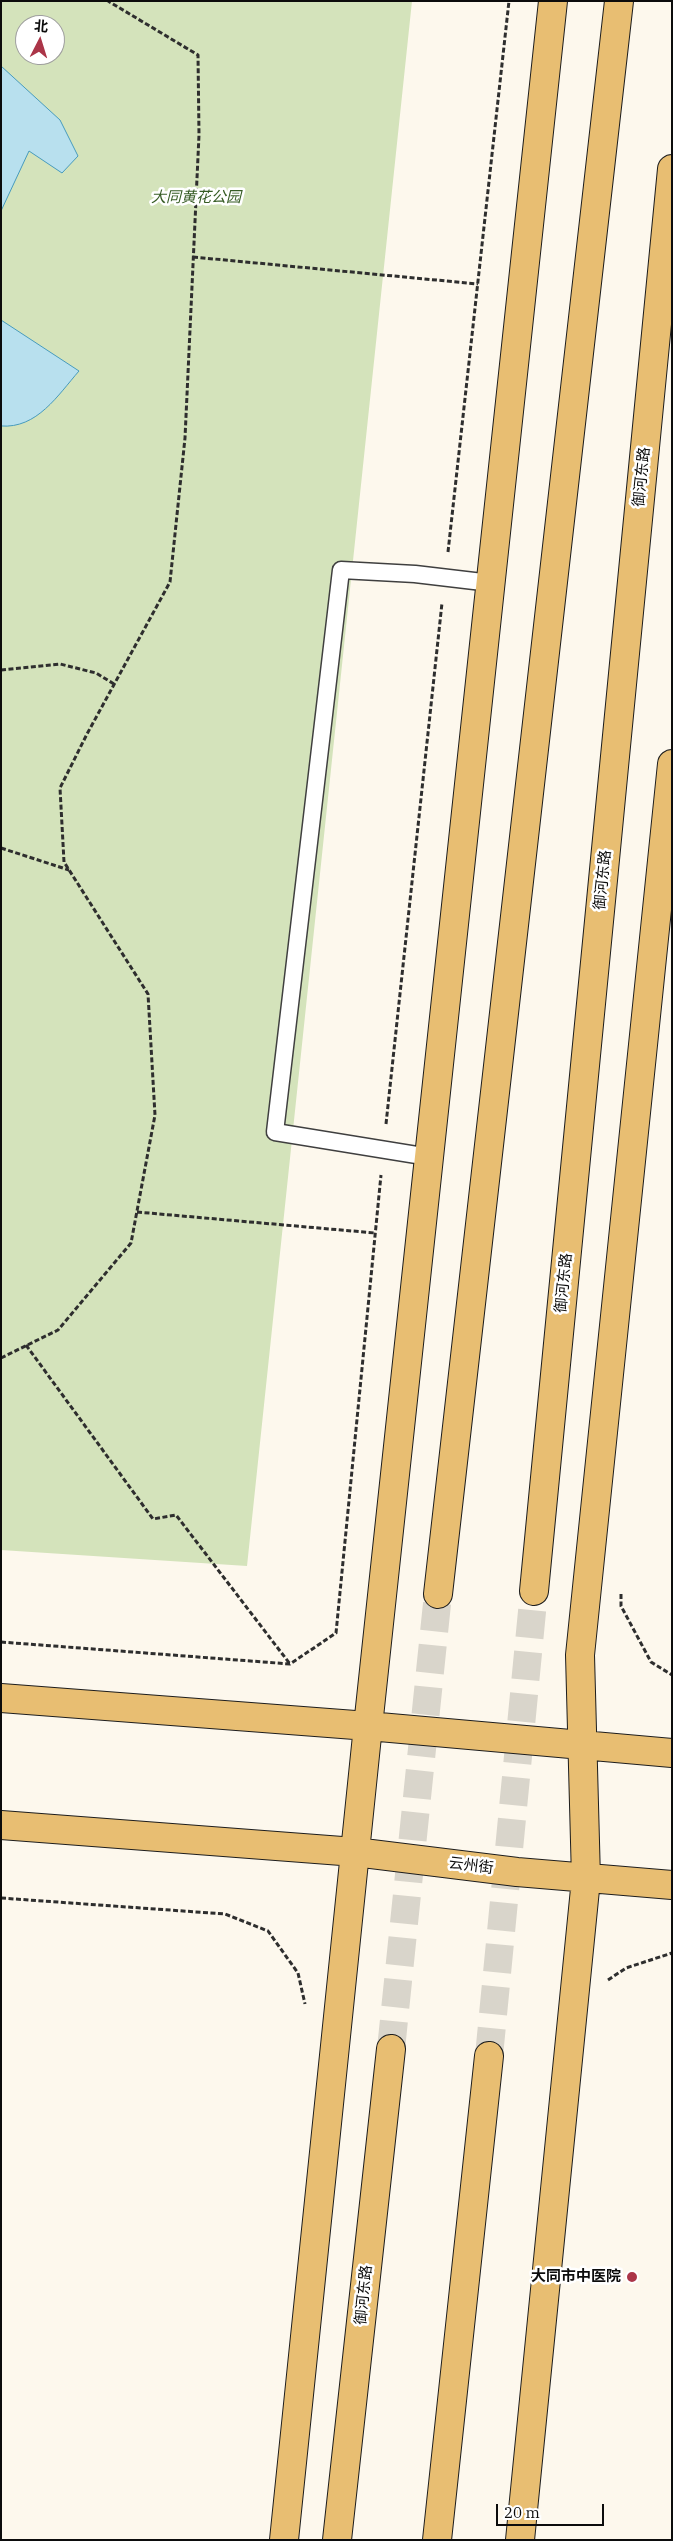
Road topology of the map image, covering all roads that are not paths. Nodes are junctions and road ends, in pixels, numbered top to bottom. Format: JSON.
{"nodes":[{"id":1,"x":554,"y":1,"type":"edge"},
{"id":2,"x":619,"y":1,"type":"edge"},
{"id":3,"x":672,"y":169,"type":"edge"},
{"id":4,"x":491,"y":583,"type":"junction"},
{"id":5,"x":672,"y":764,"type":"edge"},
{"id":6,"x":429,"y":1157,"type":"junction"},
{"id":7,"x":534,"y":1591,"type":"tunnel mouth"},
{"id":8,"x":438,"y":1594,"type":"tunnel mouth"},
{"id":9,"x":1,"y":1698,"type":"edge"},
{"id":10,"x":368,"y":1726,"type":"junction"},
{"id":11,"x":582,"y":1745,"type":"junction"},
{"id":12,"x":672,"y":1753,"type":"edge"},
{"id":13,"x":1,"y":1825,"type":"edge"},
{"id":14,"x":355,"y":1852,"type":"junction"},
{"id":15,"x":586,"y":1879,"type":"junction"},
{"id":16,"x":672,"y":1885,"type":"edge"},
{"id":17,"x":391,"y":2049,"type":"tunnel mouth"},
{"id":18,"x":489,"y":2056,"type":"tunnel mouth"},
{"id":19,"x":284,"y":2540,"type":"edge"},
{"id":20,"x":337,"y":2540,"type":"edge"},
{"id":21,"x":437,"y":2540,"type":"edge"},
{"id":22,"x":520,"y":2540,"type":"edge"}],
"edges":[{"from":1,"to":4,"type":"main road"},
{"from":2,"to":8,"type":"main road"},
{"from":3,"to":7,"type":"main road","name":"御河东路"},
{"from":4,"to":6,"type":"main road"},
{"from":4,"to":6,"type":"lane"},
{"from":5,"to":11,"type":"main road"},
{"from":6,"to":10,"type":"main road"},
{"from":9,"to":10,"type":"main road"},
{"from":10,"to":11,"type":"main road"},
{"from":10,"to":14,"type":"main road"},
{"from":11,"to":12,"type":"main road"},
{"from":11,"to":15,"type":"main road"},
{"from":13,"to":14,"type":"main road","name":"云州街"},
{"from":14,"to":15,"type":"main road","name":"云州街"},
{"from":14,"to":19,"type":"main road"},
{"from":15,"to":16,"type":"main road","name":"云州街"},
{"from":15,"to":22,"type":"main road"},
{"from":17,"to":20,"type":"main road","name":"御河东路"},
{"from":18,"to":21,"type":"main road"}]}
